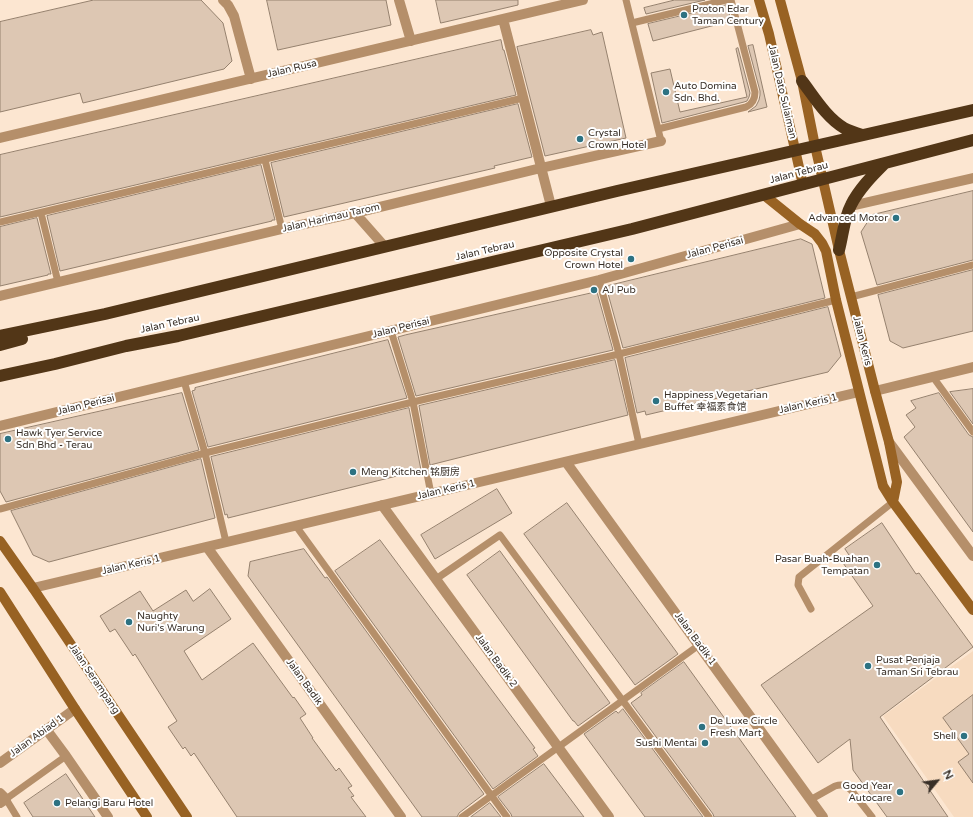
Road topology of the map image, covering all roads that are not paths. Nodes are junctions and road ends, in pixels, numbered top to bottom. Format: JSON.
{"nodes":[{"id":1,"x":223,"y":0,"type":"edge"},
{"id":2,"x":399,"y":0,"type":"edge"},
{"id":3,"x":583,"y":0,"type":"edge"},
{"id":4,"x":626,"y":0,"type":"edge"},
{"id":5,"x":726,"y":0,"type":"edge"},
{"id":6,"x":731,"y":0,"type":"edge"},
{"id":7,"x":759,"y":0,"type":"edge"},
{"id":8,"x":780,"y":0,"type":"edge"},
{"id":9,"x":571,"y":1,"type":"edge"},
{"id":10,"x":503,"y":19,"type":"junction"},
{"id":11,"x":632,"y":23,"type":"junction"},
{"id":12,"x":412,"y":41,"type":"junction"},
{"id":13,"x":251,"y":79,"type":"junction"},
{"id":14,"x":802,"y":81,"type":"junction"},
{"id":15,"x":523,"y":98,"type":"junction"},
{"id":16,"x":973,"y":110,"type":"edge"},
{"id":17,"x":658,"y":130,"type":"junction"},
{"id":18,"x":862,"y":135,"type":"junction"},
{"id":19,"x":0,"y":138,"type":"edge"},
{"id":20,"x":973,"y":140,"type":"edge"},
{"id":21,"x":662,"y":141,"type":"joint"},
{"id":22,"x":815,"y":146,"type":"junction"},
{"id":23,"x":796,"y":150,"type":"junction"},
{"id":24,"x":265,"y":160,"type":"junction"},
{"id":25,"x":884,"y":164,"type":"junction"},
{"id":26,"x":541,"y":168,"type":"junction"},
{"id":27,"x":973,"y":178,"type":"edge"},
{"id":28,"x":823,"y":179,"type":"junction"},
{"id":29,"x":803,"y":184,"type":"junction"},
{"id":30,"x":764,"y":195,"type":"junction"},
{"id":31,"x":550,"y":206,"type":"junction"},
{"id":32,"x":851,"y":206,"type":"junction"},
{"id":33,"x":41,"y":213,"type":"junction"},
{"id":34,"x":355,"y":213,"type":"junction"},
{"id":35,"x":0,"y":222,"type":"edge"},
{"id":36,"x":800,"y":224,"type":"junction"},
{"id":37,"x":282,"y":229,"type":"junction"},
{"id":38,"x":385,"y":247,"type":"junction"},
{"id":39,"x":839,"y":250,"type":"junction"},
{"id":40,"x":973,"y":266,"type":"edge"},
{"id":41,"x":598,"y":280,"type":"junction"},
{"id":42,"x":58,"y":282,"type":"junction"},
{"id":43,"x":0,"y":296,"type":"edge"},
{"id":44,"x":851,"y":297,"type":"junction"},
{"id":45,"x":836,"y":300,"type":"junction"},
{"id":46,"x":105,"y":314,"type":"junction"},
{"id":47,"x":391,"y":331,"type":"junction"},
{"id":48,"x":0,"y":336,"type":"edge"},
{"id":49,"x":0,"y":345,"type":"edge"},
{"id":50,"x":619,"y":354,"type":"junction"},
{"id":51,"x":973,"y":367,"type":"edge"},
{"id":52,"x":0,"y":376,"type":"edge"},
{"id":53,"x":933,"y":377,"type":"junction"},
{"id":54,"x":184,"y":381,"type":"junction"},
{"id":55,"x":875,"y":391,"type":"junction"},
{"id":56,"x":859,"y":392,"type":"junction"},
{"id":57,"x":413,"y":402,"type":"junction"},
{"id":58,"x":0,"y":426,"type":"edge"},
{"id":59,"x":973,"y":432,"type":"edge"},
{"id":60,"x":889,"y":442,"type":"junction"},
{"id":61,"x":639,"y":444,"type":"junction"},
{"id":62,"x":204,"y":453,"type":"junction"},
{"id":63,"x":566,"y":462,"type":"junction"},
{"id":64,"x":431,"y":494,"type":"junction"},
{"id":65,"x":893,"y":502,"type":"junction"},
{"id":66,"x":382,"y":505,"type":"junction"},
{"id":67,"x":0,"y":509,"type":"edge"},
{"id":68,"x":296,"y":526,"type":"junction"},
{"id":69,"x":0,"y":541,"type":"edge"},
{"id":70,"x":226,"y":542,"type":"junction"},
{"id":71,"x":207,"y":547,"type":"junction"},
{"id":72,"x":973,"y":556,"type":"edge"},
{"id":73,"x":436,"y":579,"type":"junction"},
{"id":74,"x":33,"y":588,"type":"junction"},
{"id":75,"x":0,"y":592,"type":"edge"},
{"id":76,"x":811,"y":609,"type":"dead end"},
{"id":77,"x":973,"y":610,"type":"edge"},
{"id":78,"x":699,"y":645,"type":"junction"},
{"id":79,"x":622,"y":701,"type":"junction"},
{"id":80,"x":75,"y":709,"type":"junction"},
{"id":81,"x":46,"y":729,"type":"junction"},
{"id":82,"x":558,"y":747,"type":"junction"},
{"id":83,"x":66,"y":756,"type":"junction"},
{"id":84,"x":0,"y":763,"type":"edge"},
{"id":85,"x":492,"y":795,"type":"junction"},
{"id":86,"x":2,"y":799,"type":"edge"},
{"id":87,"x":810,"y":800,"type":"junction"},
{"id":88,"x":17,"y":817,"type":"edge"},
{"id":89,"x":108,"y":817,"type":"edge"},
{"id":90,"x":147,"y":817,"type":"edge"},
{"id":91,"x":187,"y":817,"type":"edge"},
{"id":92,"x":401,"y":817,"type":"edge"},
{"id":93,"x":462,"y":817,"type":"edge"},
{"id":94,"x":508,"y":817,"type":"edge"},
{"id":95,"x":610,"y":817,"type":"edge"},
{"id":96,"x":709,"y":817,"type":"edge"},
{"id":97,"x":823,"y":817,"type":"edge"},
{"id":98,"x":872,"y":817,"type":"edge"}],
"edges":[{"from":1,"to":13,"type":"street"},
{"from":2,"to":12,"type":"street"},
{"from":3,"to":9,"type":"street","name":"Jalan Rusa"},
{"from":4,"to":11,"type":"lane"},
{"from":5,"to":11,"type":"lane"},
{"from":6,"to":17,"type":"lane"},
{"from":7,"to":23,"type":"street","name":"Jalan Dato Sulaiman"},
{"from":8,"to":14,"type":"street","name":"Jalan Dato Sulaiman"},
{"from":9,"to":10,"type":"street","name":"Jalan Rusa"},
{"from":10,"to":12,"type":"street","name":"Jalan Rusa"},
{"from":10,"to":15,"type":"street"},
{"from":11,"to":17,"type":"lane"},
{"from":12,"to":13,"type":"street","name":"Jalan Rusa"},
{"from":13,"to":19,"type":"street","name":"Jalan Rusa"},
{"from":14,"to":18,"type":"highway"},
{"from":14,"to":22,"type":"street","name":"Jalan Dato Sulaiman"},
{"from":15,"to":24,"type":"lane"},
{"from":15,"to":26,"type":"street"},
{"from":16,"to":18,"type":"highway"},
{"from":17,"to":21,"type":"lane"},
{"from":18,"to":22,"type":"highway"},
{"from":20,"to":25,"type":"highway","name":"Jalan Tebrau"},
{"from":21,"to":26,"type":"street","name":"Jalan Harimau Tarom"},
{"from":22,"to":23,"type":"highway"},
{"from":22,"to":28,"type":"street","name":"Jalan Dato Sulaiman"},
{"from":23,"to":29,"type":"street","name":"Jalan Dato Sulaiman"},
{"from":23,"to":31,"type":"highway"},
{"from":24,"to":33,"type":"lane"},
{"from":24,"to":37,"type":"lane"},
{"from":25,"to":28,"type":"highway","name":"Jalan Tebrau"},
{"from":25,"to":32,"type":"highway"},
{"from":26,"to":31,"type":"street"},
{"from":26,"to":34,"type":"street","name":"Jalan Harimau Tarom"},
{"from":27,"to":32,"type":"street"},
{"from":28,"to":29,"type":"highway","name":"Jalan Tebrau"},
{"from":28,"to":39,"type":"street","name":"Jalan Keris"},
{"from":29,"to":30,"type":"highway","name":"Jalan Tebrau"},
{"from":30,"to":36,"type":"street","name":"Jalan Keris"},
{"from":30,"to":52,"type":"highway","name":"Jalan Tebrau"},
{"from":31,"to":38,"type":"highway"},
{"from":32,"to":39,"type":"highway"},
{"from":33,"to":35,"type":"lane"},
{"from":33,"to":42,"type":"lane"},
{"from":34,"to":37,"type":"street","name":"Jalan Harimau Tarom"},
{"from":34,"to":38,"type":"street"},
{"from":36,"to":41,"type":"street","name":"Jalan Perisai"},
{"from":36,"to":45,"type":"street","name":"Jalan Keris"},
{"from":37,"to":42,"type":"street","name":"Jalan Harimau Tarom"},
{"from":38,"to":46,"type":"highway"},
{"from":39,"to":44,"type":"street","name":"Jalan Keris"},
{"from":40,"to":44,"type":"lane"},
{"from":41,"to":47,"type":"street","name":"Jalan Perisai"},
{"from":41,"to":50,"type":"lane"},
{"from":42,"to":43,"type":"street","name":"Jalan Harimau Tarom"},
{"from":44,"to":55,"type":"street","name":"Jalan Keris"},
{"from":45,"to":50,"type":"lane"},
{"from":45,"to":56,"type":"street","name":"Jalan Keris"},
{"from":46,"to":48,"type":"highway"},
{"from":46,"to":49,"type":"highway"},
{"from":47,"to":54,"type":"street","name":"Jalan Perisai"},
{"from":47,"to":57,"type":"lane"},
{"from":50,"to":57,"type":"lane"},
{"from":50,"to":61,"type":"lane"},
{"from":51,"to":53,"type":"street"},
{"from":53,"to":55,"type":"street"},
{"from":53,"to":59,"type":"lane"},
{"from":54,"to":58,"type":"street","name":"Jalan Perisai"},
{"from":54,"to":62,"type":"lane"},
{"from":55,"to":60,"type":"street","name":"Jalan Keris"},
{"from":56,"to":61,"type":"street","name":"Jalan Keris 1"},
{"from":56,"to":65,"type":"street","name":"Jalan Keris"},
{"from":57,"to":62,"type":"lane"},
{"from":57,"to":64,"type":"lane"},
{"from":60,"to":65,"type":"street","name":"Jalan Keris"},
{"from":60,"to":72,"type":"street"},
{"from":61,"to":63,"type":"street","name":"Jalan Keris 1"},
{"from":62,"to":67,"type":"lane"},
{"from":62,"to":70,"type":"lane"},
{"from":63,"to":64,"type":"street","name":"Jalan Keris 1"},
{"from":63,"to":78,"type":"street","name":"Jalan Badik 1"},
{"from":64,"to":66,"type":"street","name":"Jalan Keris 1"},
{"from":65,"to":76,"type":"lane"},
{"from":65,"to":77,"type":"street","name":"Jalan Keris"},
{"from":66,"to":68,"type":"street","name":"Jalan Keris 1"},
{"from":66,"to":73,"type":"street","name":"Jalan Badik 2"},
{"from":68,"to":70,"type":"street","name":"Jalan Keris 1"},
{"from":68,"to":85,"type":"lane"},
{"from":69,"to":74,"type":"street","name":"Jalan Serampang"},
{"from":70,"to":71,"type":"street","name":"Jalan Keris 1"},
{"from":71,"to":74,"type":"street","name":"Jalan Keris 1"},
{"from":71,"to":92,"type":"street","name":"Jalan Badik"},
{"from":73,"to":79,"type":"lane"},
{"from":73,"to":82,"type":"street","name":"Jalan Badik 2"},
{"from":74,"to":91,"type":"street","name":"Jalan Serampang"},
{"from":75,"to":80,"type":"street"},
{"from":78,"to":79,"type":"lane"},
{"from":78,"to":87,"type":"street","name":"Jalan Badik 1"},
{"from":79,"to":82,"type":"lane"},
{"from":79,"to":96,"type":"lane"},
{"from":80,"to":81,"type":"street","name":"Jalan Abiad 1"},
{"from":80,"to":90,"type":"street"},
{"from":81,"to":83,"type":"street"},
{"from":81,"to":84,"type":"street","name":"Jalan Abiad 1"},
{"from":82,"to":85,"type":"lane"},
{"from":82,"to":95,"type":"street","name":"Jalan Badik 2"},
{"from":83,"to":86,"type":"lane"},
{"from":83,"to":89,"type":"street"},
{"from":85,"to":93,"type":"lane"},
{"from":85,"to":94,"type":"lane"},
{"from":86,"to":88,"type":"lane"},
{"from":87,"to":97,"type":"street","name":"Jalan Badik 1"},
{"from":87,"to":98,"type":"lane"}]}
